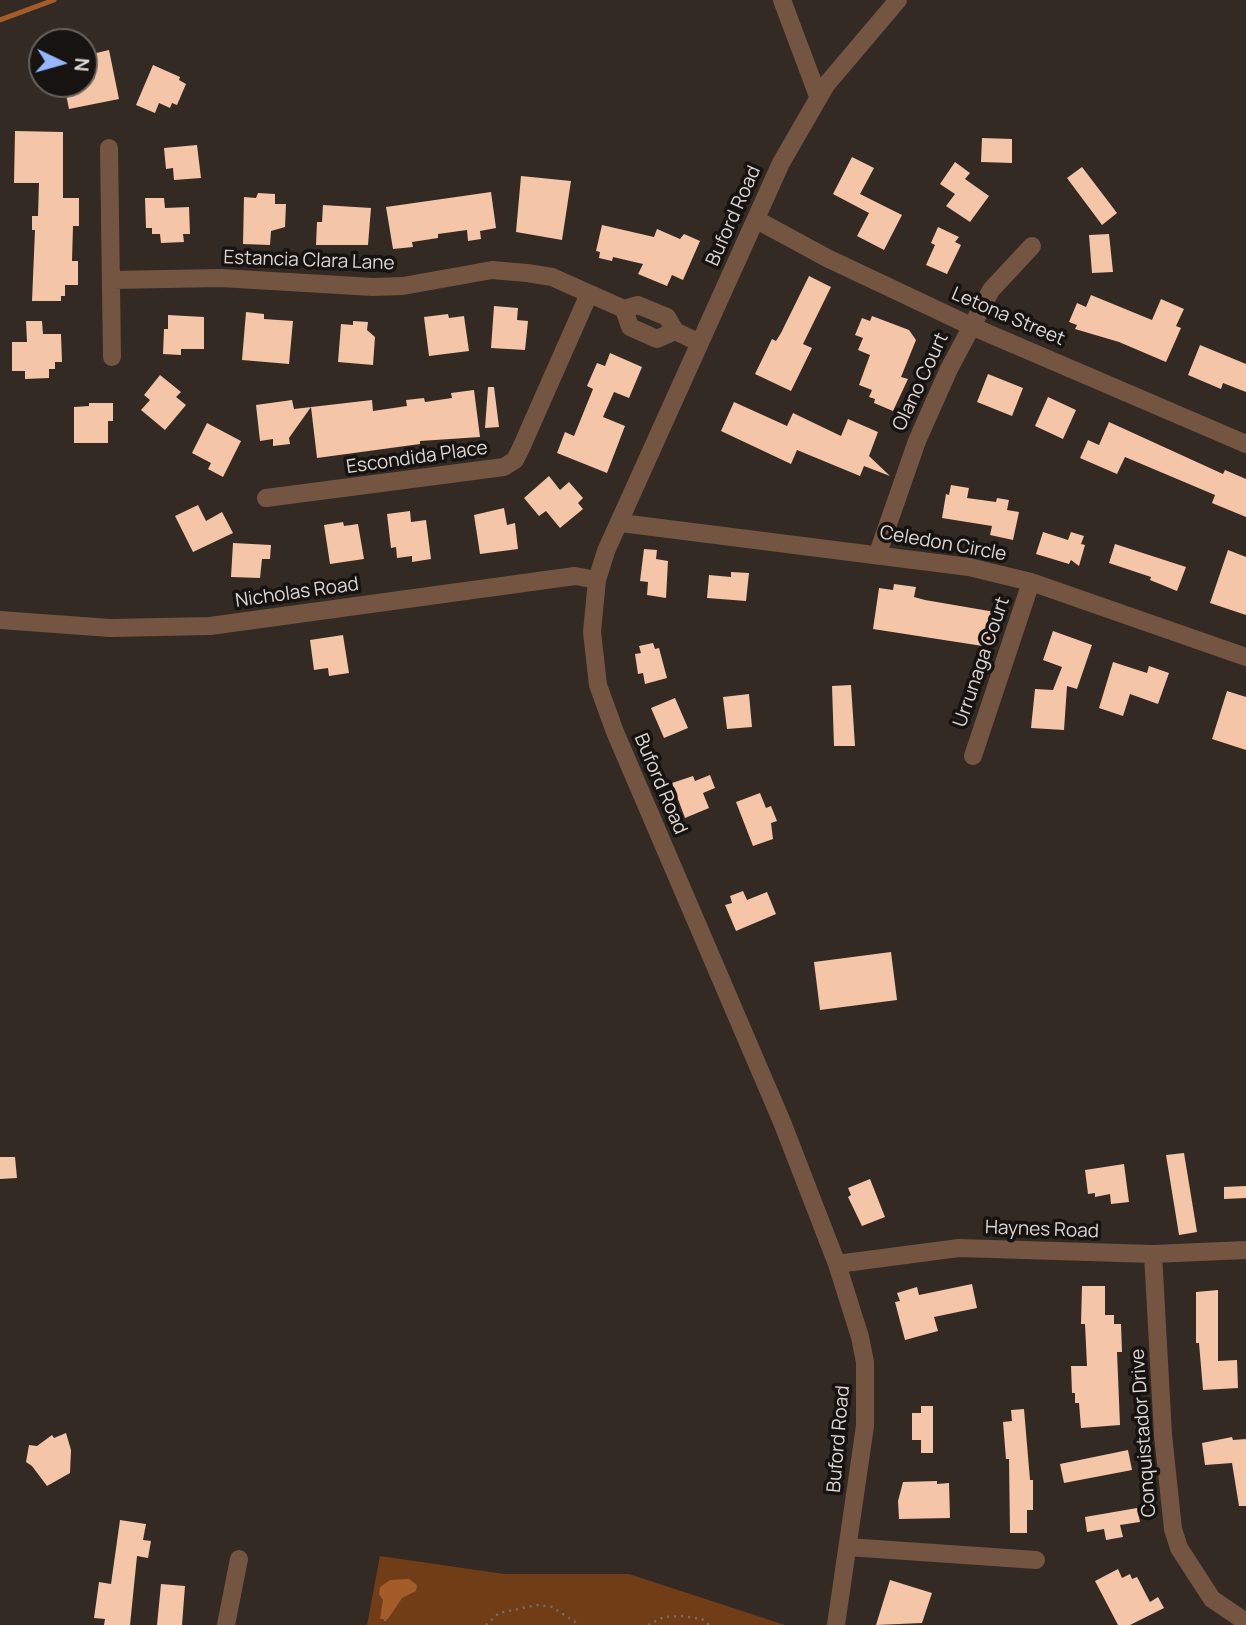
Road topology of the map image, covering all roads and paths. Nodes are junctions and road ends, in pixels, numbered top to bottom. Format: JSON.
{"nodes":[{"id":1,"x":782,"y":0,"type":"edge"},
{"id":2,"x":898,"y":0,"type":"edge"},
{"id":3,"x":818,"y":96,"type":"junction"},
{"id":4,"x":108,"y":148,"type":"dead end"},
{"id":5,"x":757,"y":220,"type":"junction"},
{"id":6,"x":1032,"y":246,"type":"dead end"},
{"id":7,"x":111,"y":280,"type":"junction"},
{"id":8,"x":589,"y":294,"type":"junction"},
{"id":9,"x":971,"y":326,"type":"junction"},
{"id":10,"x":700,"y":342,"type":"junction"},
{"id":11,"x":112,"y":357,"type":"dead end"},
{"id":12,"x":1246,"y":444,"type":"edge"},
{"id":13,"x":266,"y":498,"type":"dead end"},
{"id":14,"x":621,"y":523,"type":"junction"},
{"id":15,"x":878,"y":553,"type":"junction"},
{"id":16,"x":597,"y":580,"type":"junction"},
{"id":17,"x":1031,"y":582,"type":"junction"},
{"id":18,"x":0,"y":620,"type":"edge"},
{"id":19,"x":1246,"y":657,"type":"edge"},
{"id":20,"x":973,"y":756,"type":"dead end"},
{"id":21,"x":1246,"y":1250,"type":"edge"},
{"id":22,"x":1153,"y":1254,"type":"junction"},
{"id":23,"x":837,"y":1264,"type":"junction"},
{"id":24,"x":848,"y":1547,"type":"junction"},
{"id":25,"x":239,"y":1559,"type":"dead end"},
{"id":26,"x":1036,"y":1560,"type":"dead end"},
{"id":27,"x":384,"y":1619,"type":"dead end"},
{"id":28,"x":1246,"y":1622,"type":"edge"},
{"id":29,"x":226,"y":1625,"type":"edge"},
{"id":30,"x":386,"y":1625,"type":"edge"},
{"id":31,"x":485,"y":1625,"type":"edge"},
{"id":32,"x":580,"y":1625,"type":"edge"},
{"id":33,"x":648,"y":1625,"type":"edge"},
{"id":34,"x":709,"y":1625,"type":"edge"},
{"id":35,"x":836,"y":1625,"type":"edge"}],
"edges":[{"from":1,"to":3,"type":"street"},
{"from":2,"to":3,"type":"street","name":"Buford Road"},
{"from":3,"to":5,"type":"street","name":"Buford Road"},
{"from":4,"to":7,"type":"street"},
{"from":5,"to":9,"type":"street","name":"Letona Street"},
{"from":5,"to":10,"type":"street","name":"Buford Road"},
{"from":6,"to":9,"type":"street","name":"Olano Court"},
{"from":7,"to":8,"type":"street","name":"Estancia Clara Lane"},
{"from":7,"to":11,"type":"street"},
{"from":8,"to":10,"type":"street","name":"Estancia Clara Lane"},
{"from":8,"to":13,"type":"street","name":"Escondida Place"},
{"from":9,"to":12,"type":"street","name":"Letona Street"},
{"from":9,"to":15,"type":"street","name":"Olano Court"},
{"from":10,"to":14,"type":"street","name":"Buford Road"},
{"from":14,"to":15,"type":"street","name":"Celedon Circle"},
{"from":14,"to":16,"type":"street","name":"Buford Road"},
{"from":15,"to":17,"type":"street","name":"Celedon Circle"},
{"from":16,"to":18,"type":"street","name":"Nicholas Road"},
{"from":16,"to":23,"type":"street","name":"Buford Road"},
{"from":17,"to":19,"type":"street","name":"Celedon Circle"},
{"from":17,"to":20,"type":"street","name":"Urrunaga Court"},
{"from":21,"to":22,"type":"street","name":"Haynes Road"},
{"from":22,"to":23,"type":"street","name":"Haynes Road"},
{"from":22,"to":28,"type":"street","name":"Conquistador Drive"},
{"from":23,"to":24,"type":"street","name":"Buford Road"},
{"from":24,"to":26,"type":"street"},
{"from":24,"to":35,"type":"street","name":"Buford Road"},
{"from":25,"to":29,"type":"street"},
{"from":27,"to":30,"type":"path"},
{"from":31,"to":32,"type":"path"},
{"from":33,"to":34,"type":"path"}]}
